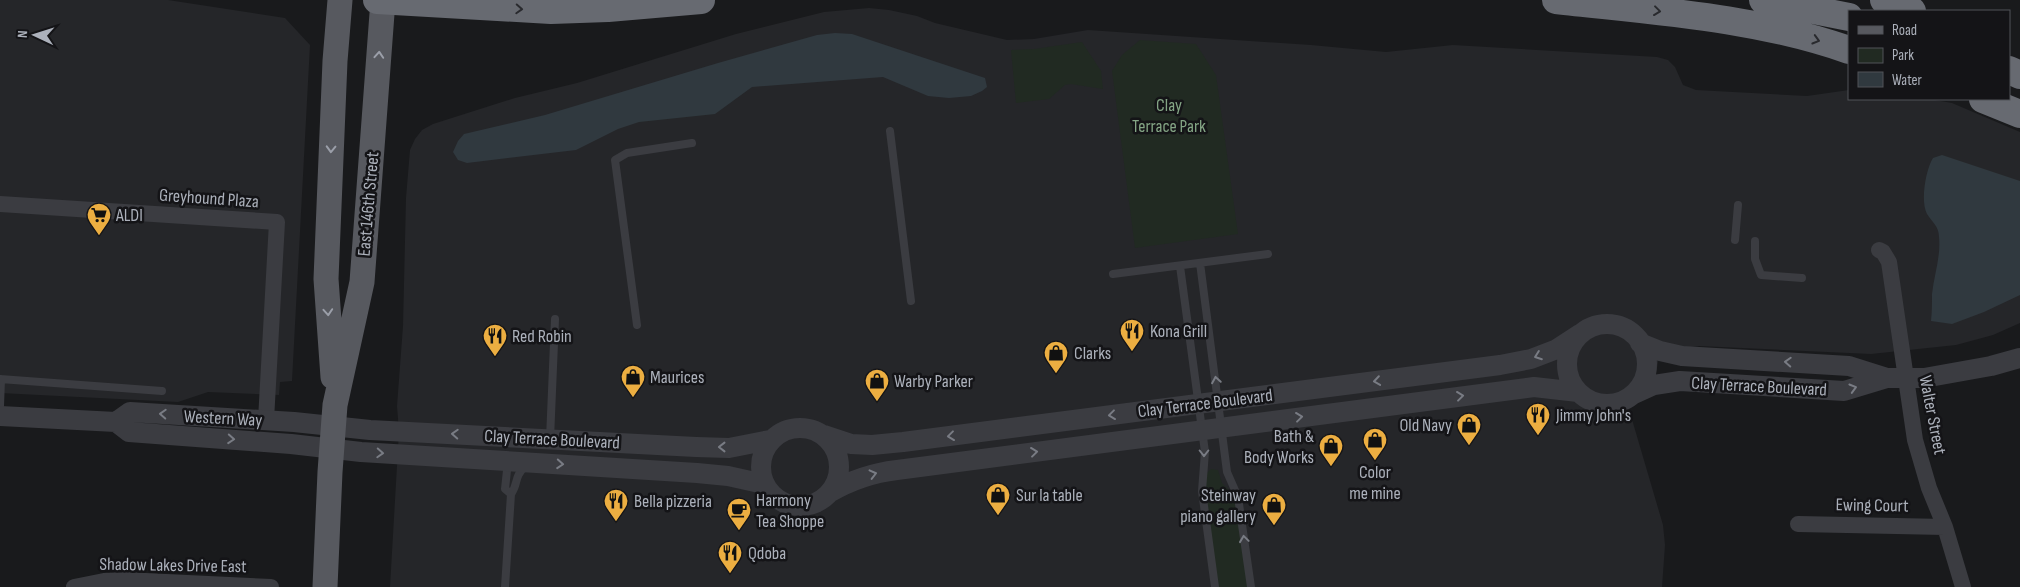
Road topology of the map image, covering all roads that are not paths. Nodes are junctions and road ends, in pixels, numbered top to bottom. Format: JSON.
{"nodes":[{"id":1,"x":340,"y":0,"type":"edge"},
{"id":2,"x":381,"y":0,"type":"edge"},
{"id":3,"x":701,"y":0,"type":"edge"},
{"id":4,"x":1556,"y":0,"type":"edge"},
{"id":5,"x":1763,"y":0,"type":"edge"},
{"id":6,"x":1884,"y":0,"type":"edge"},
{"id":7,"x":1909,"y":10,"type":"edge"},
{"id":8,"x":1848,"y":17,"type":"edge"},
{"id":9,"x":1848,"y":50,"type":"edge"},
{"id":10,"x":1985,"y":100,"type":"edge"},
{"id":11,"x":2020,"y":114,"type":"edge"},
{"id":12,"x":890,"y":131,"type":"dead end"},
{"id":13,"x":692,"y":143,"type":"dead end"},
{"id":14,"x":0,"y":204,"type":"edge"},
{"id":15,"x":1738,"y":205,"type":"dead end"},
{"id":16,"x":1735,"y":240,"type":"dead end"},
{"id":17,"x":1756,"y":241,"type":"dead end"},
{"id":18,"x":1879,"y":250,"type":"dead end"},
{"id":19,"x":1268,"y":254,"type":"dead end"},
{"id":20,"x":1200,"y":263,"type":"junction"},
{"id":21,"x":1180,"y":266,"type":"junction"},
{"id":22,"x":1113,"y":274,"type":"dead end"},
{"id":23,"x":1802,"y":278,"type":"dead end"},
{"id":24,"x":911,"y":301,"type":"dead end"},
{"id":25,"x":555,"y":319,"type":"dead end"},
{"id":26,"x":637,"y":325,"type":"dead end"},
{"id":27,"x":1580,"y":334,"type":"junction"},
{"id":28,"x":1640,"y":342,"type":"junction"},
{"id":29,"x":2020,"y":358,"type":"edge"},
{"id":30,"x":1,"y":379,"type":"edge"},
{"id":31,"x":1896,"y":379,"type":"junction"},
{"id":32,"x":162,"y":391,"type":"dead end"},
{"id":33,"x":1578,"y":392,"type":"junction"},
{"id":34,"x":1632,"y":395,"type":"junction"},
{"id":35,"x":1219,"y":402,"type":"junction"},
{"id":36,"x":1200,"y":404,"type":"junction"},
{"id":37,"x":0,"y":406,"type":"edge"},
{"id":38,"x":0,"y":416,"type":"edge"},
{"id":39,"x":266,"y":420,"type":"junction"},
{"id":40,"x":116,"y":422,"type":"junction"},
{"id":41,"x":333,"y":426,"type":"junction"},
{"id":42,"x":1212,"y":429,"type":"junction"},
{"id":43,"x":824,"y":435,"type":"junction"},
{"id":44,"x":550,"y":439,"type":"junction"},
{"id":45,"x":770,"y":440,"type":"junction"},
{"id":46,"x":654,"y":444,"type":"junction"},
{"id":47,"x":508,"y":461,"type":"junction"},
{"id":48,"x":530,"y":463,"type":"junction"},
{"id":49,"x":764,"y":484,"type":"junction"},
{"id":50,"x":829,"y":493,"type":"junction"},
{"id":51,"x":511,"y":494,"type":"junction"},
{"id":52,"x":1798,"y":524,"type":"dead end"},
{"id":53,"x":1945,"y":527,"type":"junction"},
{"id":54,"x":74,"y":587,"type":"edge"},
{"id":55,"x":271,"y":587,"type":"edge"},
{"id":56,"x":325,"y":587,"type":"edge"},
{"id":57,"x":505,"y":587,"type":"edge"},
{"id":58,"x":1214,"y":587,"type":"edge"},
{"id":59,"x":1251,"y":587,"type":"edge"},
{"id":60,"x":1963,"y":587,"type":"edge"}],
"edges":[{"from":1,"to":41,"type":"main road","name":"East 146th Street","one_way":true},
{"from":2,"to":3,"type":"highway","one_way":true},
{"from":41,"to":2,"type":"main road","name":"East 146th Street","one_way":true},
{"from":4,"to":9,"type":"highway","one_way":true},
{"from":5,"to":8,"type":"highway"},
{"from":6,"to":7,"type":"highway"},
{"from":10,"to":11,"type":"highway"},
{"from":12,"to":24,"type":"lane"},
{"from":13,"to":26,"type":"lane"},
{"from":14,"to":39,"type":"street","name":"Greyhound Plaza"},
{"from":15,"to":16,"type":"lane"},
{"from":17,"to":23,"type":"lane"},
{"from":18,"to":31,"type":"street","name":"Walter Street"},
{"from":19,"to":20,"type":"lane"},
{"from":20,"to":21,"type":"lane"},
{"from":35,"to":20,"type":"lane","one_way":true},
{"from":21,"to":22,"type":"lane"},
{"from":21,"to":36,"type":"lane"},
{"from":25,"to":44,"type":"lane"},
{"from":27,"to":28,"type":"street"},
{"from":27,"to":33,"type":"street"},
{"from":27,"to":35,"type":"street","name":"Clay Terrace Boulevard","one_way":true},
{"from":31,"to":28,"type":"street","name":"Clay Terrace Boulevard","one_way":true},
{"from":28,"to":34,"type":"street"},
{"from":29,"to":31,"type":"street","name":"Clay Terrace Boulevard"},
{"from":30,"to":32,"type":"lane"},
{"from":30,"to":37,"type":"lane"},
{"from":34,"to":31,"type":"street","name":"Clay Terrace Boulevard","one_way":true},
{"from":31,"to":53,"type":"street","name":"Walter Street"},
{"from":33,"to":34,"type":"street"},
{"from":42,"to":33,"type":"street","name":"Clay Terrace Boulevard","one_way":true},
{"from":35,"to":36,"type":"street","name":"Clay Terrace Boulevard"},
{"from":35,"to":42,"type":"lane"},
{"from":36,"to":42,"type":"lane"},
{"from":36,"to":43,"type":"street","name":"Clay Terrace Boulevard","one_way":true},
{"from":38,"to":40,"type":"street","name":"Western Way"},
{"from":39,"to":40,"type":"street","name":"Western Way","one_way":true},
{"from":39,"to":41,"type":"street","name":"Western Way"},
{"from":40,"to":41,"type":"street","name":"Western Way","one_way":true},
{"from":44,"to":41,"type":"street","name":"Clay Terrace Boulevard","one_way":true},
{"from":41,"to":47,"type":"street","name":"Clay Terrace Boulevard","one_way":true},
{"from":41,"to":56,"type":"main road","name":"East 146th Street"},
{"from":50,"to":42,"type":"street","name":"Clay Terrace Boulevard","one_way":true},
{"from":42,"to":58,"type":"lane","one_way":true},
{"from":59,"to":42,"type":"lane","one_way":true},
{"from":43,"to":45,"type":"street"},
{"from":43,"to":50,"type":"street"},
{"from":44,"to":46,"type":"street","name":"Clay Terrace Boulevard"},
{"from":45,"to":46,"type":"street","name":"Clay Terrace Boulevard","one_way":true},
{"from":45,"to":49,"type":"street"},
{"from":46,"to":47,"type":"street"},
{"from":47,"to":48,"type":"street","name":"Clay Terrace Boulevard"},
{"from":47,"to":51,"type":"lane"},
{"from":48,"to":49,"type":"street","name":"Clay Terrace Boulevard","one_way":true},
{"from":48,"to":51,"type":"lane"},
{"from":49,"to":50,"type":"street"},
{"from":51,"to":57,"type":"lane"},
{"from":52,"to":53,"type":"street","name":"Ewing Court"},
{"from":53,"to":60,"type":"street","name":"Walter Street"},
{"from":54,"to":55,"type":"street","name":"Shadow Lakes Drive East"}]}
